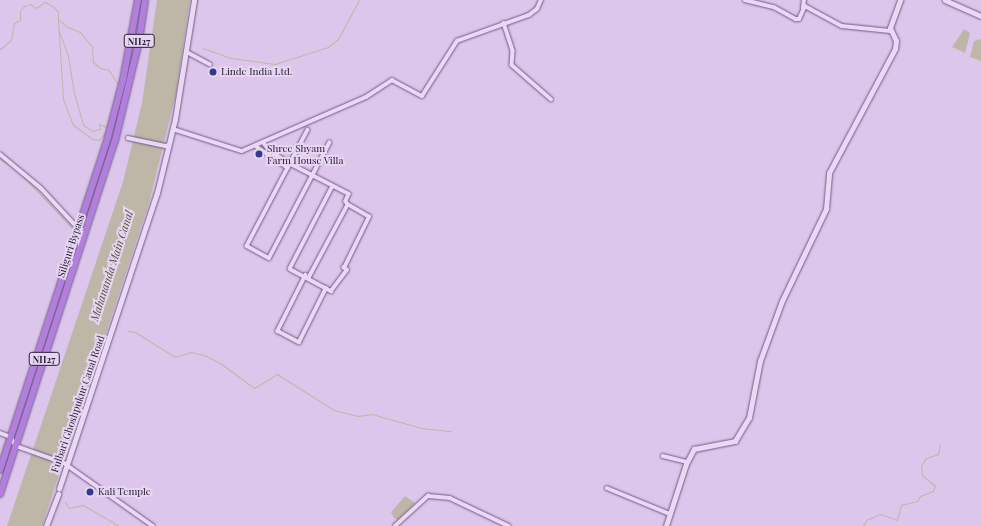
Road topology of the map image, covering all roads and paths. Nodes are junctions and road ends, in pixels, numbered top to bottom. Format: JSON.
{"nodes":[{"id":1,"x":138,"y":0,"type":"edge"},
{"id":2,"x":145,"y":0,"type":"edge"},
{"id":3,"x":194,"y":0,"type":"edge"},
{"id":4,"x":541,"y":0,"type":"edge"},
{"id":5,"x":745,"y":0,"type":"edge"},
{"id":6,"x":804,"y":0,"type":"edge"},
{"id":7,"x":900,"y":0,"type":"edge"},
{"id":8,"x":945,"y":0,"type":"edge"},
{"id":9,"x":803,"y":8,"type":"junction"},
{"id":10,"x":981,"y":16,"type":"edge"},
{"id":11,"x":504,"y":23,"type":"junction"},
{"id":12,"x":890,"y":31,"type":"junction"},
{"id":13,"x":187,"y":52,"type":"junction"},
{"id":14,"x":210,"y":64,"type":"dead end"},
{"id":15,"x":127,"y":81,"type":"junction"},
{"id":16,"x":551,"y":99,"type":"dead end"},
{"id":17,"x":173,"y":129,"type":"junction"},
{"id":18,"x":308,"y":130,"type":"dead end"},
{"id":19,"x":129,"y":139,"type":"dead end"},
{"id":20,"x":264,"y":143,"type":"junction"},
{"id":21,"x":329,"y":143,"type":"dead end"},
{"id":22,"x":168,"y":146,"type":"junction"},
{"id":23,"x":257,"y":147,"type":"junction"},
{"id":24,"x":0,"y":154,"type":"edge"},
{"id":25,"x":291,"y":164,"type":"junction"},
{"id":26,"x":288,"y":168,"type":"junction"},
{"id":27,"x":312,"y":175,"type":"junction"},
{"id":28,"x":333,"y":186,"type":"junction"},
{"id":29,"x":348,"y":205,"type":"junction"},
{"id":30,"x":78,"y":228,"type":"junction"},
{"id":31,"x":86,"y":231,"type":"junction"},
{"id":32,"x":308,"y":277,"type":"junction"},
{"id":33,"x":326,"y":288,"type":"junction"},
{"id":34,"x":0,"y":433,"type":"edge"},
{"id":35,"x":11,"y":437,"type":"junction"},
{"id":36,"x":16,"y":446,"type":"junction"},
{"id":37,"x":663,"y":456,"type":"dead end"},
{"id":38,"x":687,"y":462,"type":"junction"},
{"id":39,"x":65,"y":465,"type":"junction"},
{"id":40,"x":0,"y":470,"type":"edge"},
{"id":41,"x":606,"y":488,"type":"dead end"},
{"id":42,"x":0,"y":494,"type":"edge"},
{"id":43,"x":670,"y":514,"type":"junction"},
{"id":44,"x":46,"y":526,"type":"edge"},
{"id":45,"x":153,"y":526,"type":"edge"},
{"id":46,"x":395,"y":526,"type":"edge"},
{"id":47,"x":510,"y":526,"type":"edge"},
{"id":48,"x":666,"y":526,"type":"edge"}],
"edges":[{"from":1,"to":15,"type":"highway","number":"NH27"},
{"from":2,"to":15,"type":"highway","name":"Siliguri Bypass","number":"NH27"},
{"from":3,"to":13,"type":"street","name":"Fulbari Ghoshpukur Canal Road"},
{"from":4,"to":11,"type":"street"},
{"from":5,"to":9,"type":"street"},
{"from":6,"to":9,"type":"street"},
{"from":7,"to":12,"type":"street"},
{"from":8,"to":10,"type":"street"},
{"from":9,"to":12,"type":"street"},
{"from":11,"to":16,"type":"street"},
{"from":11,"to":20,"type":"street"},
{"from":12,"to":38,"type":"street"},
{"from":13,"to":14,"type":"street"},
{"from":13,"to":17,"type":"street","name":"Fulbari Ghoshpukur Canal Road"},
{"from":15,"to":30,"type":"highway","number":"NH27"},
{"from":15,"to":31,"type":"highway","name":"Siliguri Bypass","number":"NH27"},
{"from":17,"to":22,"type":"street","name":"Fulbari Ghoshpukur Canal Road"},
{"from":17,"to":23,"type":"street"},
{"from":18,"to":25,"type":"street"},
{"from":19,"to":22,"type":"street"},
{"from":20,"to":23,"type":"street"},
{"from":20,"to":25,"type":"street"},
{"from":21,"to":27,"type":"street"},
{"from":22,"to":39,"type":"street","name":"Fulbari Ghoshpukur Canal Road"},
{"from":23,"to":26,"type":"street"},
{"from":24,"to":30,"type":"street"},
{"from":25,"to":26,"type":"street"},
{"from":25,"to":27,"type":"street"},
{"from":26,"to":27,"type":"street"},
{"from":27,"to":28,"type":"street"},
{"from":28,"to":29,"type":"street"},
{"from":28,"to":32,"type":"street"},
{"from":29,"to":32,"type":"street"},
{"from":29,"to":33,"type":"street"},
{"from":30,"to":31,"type":"street"},
{"from":30,"to":35,"type":"highway","number":"NH27"},
{"from":31,"to":36,"type":"highway","name":"Siliguri Bypass","number":"NH27"},
{"from":32,"to":33,"type":"street"},
{"from":32,"to":33,"type":"street"},
{"from":34,"to":35,"type":"street"},
{"from":35,"to":36,"type":"street"},
{"from":35,"to":40,"type":"highway","number":"NH27"},
{"from":36,"to":39,"type":"street"},
{"from":36,"to":42,"type":"highway","name":"Siliguri Bypass","number":"NH27"},
{"from":37,"to":38,"type":"street"},
{"from":38,"to":43,"type":"street"},
{"from":39,"to":44,"type":"street","name":"Fulbari Ghoshpukur Canal Road"},
{"from":39,"to":45,"type":"street"},
{"from":41,"to":43,"type":"street"},
{"from":43,"to":48,"type":"street"},
{"from":46,"to":47,"type":"street"}]}
